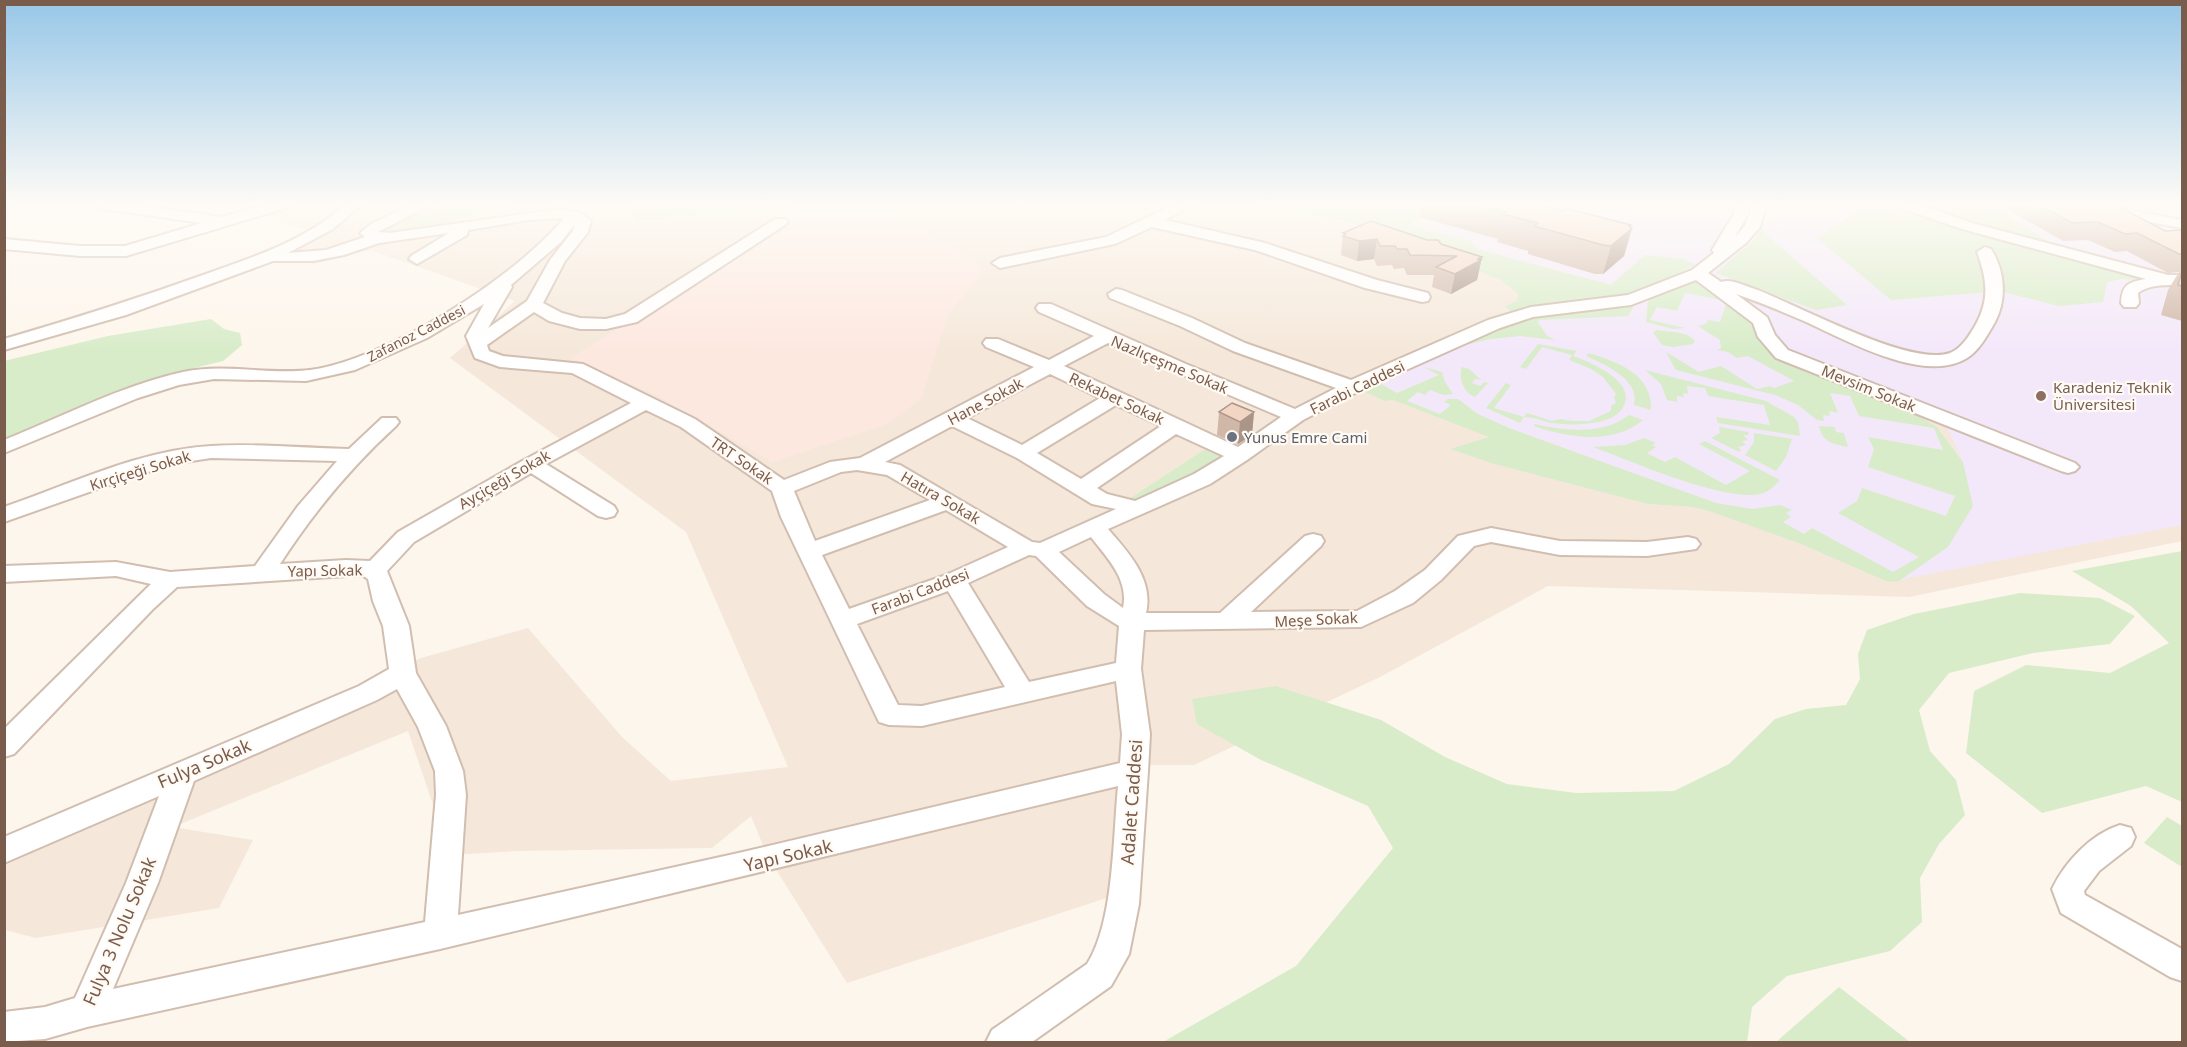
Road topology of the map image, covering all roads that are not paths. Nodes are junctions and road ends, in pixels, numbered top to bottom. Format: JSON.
{"nodes":[{"id":1,"x":328,"y":254,"type":"edge"},
{"id":2,"x":426,"y":254,"type":"edge"},
{"id":3,"x":537,"y":254,"type":"edge"},
{"id":4,"x":563,"y":254,"type":"edge"},
{"id":5,"x":731,"y":254,"type":"edge"},
{"id":6,"x":1046,"y":254,"type":"edge"},
{"id":7,"x":1282,"y":254,"type":"edge"},
{"id":8,"x":1718,"y":254,"type":"edge"},
{"id":9,"x":1722,"y":254,"type":"edge"},
{"id":10,"x":1986,"y":254,"type":"edge"},
{"id":11,"x":2076,"y":254,"type":"edge"},
{"id":12,"x":274,"y":255,"type":"joint"},
{"id":13,"x":1717,"y":257,"type":"junction"},
{"id":14,"x":417,"y":259,"type":"dead end"},
{"id":15,"x":1000,"y":263,"type":"dead end"},
{"id":16,"x":1698,"y":273,"type":"junction"},
{"id":17,"x":510,"y":278,"type":"junction"},
{"id":18,"x":2175,"y":280,"type":"edge"},
{"id":19,"x":1116,"y":294,"type":"dead end"},
{"id":20,"x":1422,"y":297,"type":"dead end"},
{"id":21,"x":2130,"y":303,"type":"dead end"},
{"id":22,"x":534,"y":304,"type":"junction"},
{"id":23,"x":1045,"y":308,"type":"dead end"},
{"id":24,"x":1106,"y":337,"type":"junction"},
{"id":25,"x":992,"y":343,"type":"dead end"},
{"id":26,"x":4,"y":345,"type":"edge"},
{"id":27,"x":478,"y":345,"type":"junction"},
{"id":28,"x":1050,"y":367,"type":"junction"},
{"id":29,"x":1352,"y":387,"type":"junction"},
{"id":30,"x":1116,"y":397,"type":"junction"},
{"id":31,"x":647,"y":402,"type":"junction"},
{"id":32,"x":1296,"y":416,"type":"junction"},
{"id":33,"x":952,"y":418,"type":"junction"},
{"id":34,"x":389,"y":422,"type":"dead end"},
{"id":35,"x":1176,"y":425,"type":"junction"},
{"id":36,"x":4,"y":447,"type":"edge"},
{"id":37,"x":1024,"y":454,"type":"junction"},
{"id":38,"x":352,"y":455,"type":"junction"},
{"id":39,"x":1240,"y":456,"type":"junction"},
{"id":40,"x":531,"y":464,"type":"junction"},
{"id":41,"x":864,"y":465,"type":"junction"},
{"id":42,"x":2068,"y":467,"type":"dead end"},
{"id":43,"x":782,"y":488,"type":"junction"},
{"id":44,"x":1081,"y":489,"type":"junction"},
{"id":45,"x":949,"y":501,"type":"junction"},
{"id":46,"x":1138,"y":508,"type":"junction"},
{"id":47,"x":606,"y":511,"type":"dead end"},
{"id":48,"x":4,"y":515,"type":"edge"},
{"id":49,"x":1094,"y":527,"type":"junction"},
{"id":50,"x":1313,"y":541,"type":"dead end"},
{"id":51,"x":1688,"y":544,"type":"dead end"},
{"id":52,"x":1035,"y":549,"type":"junction"},
{"id":53,"x":810,"y":551,"type":"junction"},
{"id":54,"x":264,"y":571,"type":"junction"},
{"id":55,"x":373,"y":572,"type":"junction"},
{"id":56,"x":4,"y":574,"type":"edge"},
{"id":57,"x":170,"y":580,"type":"junction"},
{"id":58,"x":954,"y":580,"type":"junction"},
{"id":59,"x":843,"y":620,"type":"junction"},
{"id":60,"x":1131,"y":622,"type":"junction"},
{"id":61,"x":1225,"y":622,"type":"junction"},
{"id":62,"x":1128,"y":669,"type":"junction"},
{"id":63,"x":403,"y":673,"type":"junction"},
{"id":64,"x":1021,"y":692,"type":"junction"},
{"id":65,"x":4,"y":747,"type":"edge"},
{"id":66,"x":1134,"y":771,"type":"junction"},
{"id":67,"x":182,"y":773,"type":"junction"},
{"id":68,"x":2120,"y":837,"type":"dead end"},
{"id":69,"x":4,"y":851,"type":"edge"},
{"id":70,"x":440,"y":934,"type":"junction"},
{"id":71,"x":2182,"y":966,"type":"edge"},
{"id":72,"x":87,"y":1011,"type":"junction"},
{"id":73,"x":4,"y":1028,"type":"edge"},
{"id":74,"x":1004,"y":1042,"type":"edge"}],
"edges":[{"from":1,"to":12,"type":"street"},
{"from":2,"to":14,"type":"street"},
{"from":3,"to":17,"type":"street","name":"Zafanoz Caddesi"},
{"from":4,"to":22,"type":"street"},
{"from":5,"to":22,"type":"street"},
{"from":6,"to":15,"type":"street"},
{"from":7,"to":20,"type":"street"},
{"from":8,"to":13,"type":"street","name":"Farabi Caddesi"},
{"from":9,"to":13,"type":"street","name":"Farabi Caddesi"},
{"from":10,"to":16,"type":"street"},
{"from":11,"to":18,"type":"street"},
{"from":12,"to":26,"type":"street"},
{"from":13,"to":16,"type":"street","name":"Farabi Caddesi"},
{"from":16,"to":29,"type":"street","name":"Farabi Caddesi"},
{"from":16,"to":42,"type":"street","name":"Mevsim Sokak"},
{"from":17,"to":27,"type":"street"},
{"from":17,"to":36,"type":"street","name":"Zafanoz Caddesi"},
{"from":18,"to":21,"type":"street"},
{"from":19,"to":29,"type":"street"},
{"from":22,"to":27,"type":"street"},
{"from":23,"to":24,"type":"street","name":"Nazlıçeşme Sokak"},
{"from":24,"to":28,"type":"street","name":"Hane Sokak"},
{"from":24,"to":32,"type":"street","name":"Nazlıçeşme Sokak"},
{"from":25,"to":28,"type":"street","name":"Rekabet Sokak"},
{"from":27,"to":31,"type":"street","name":"TRT Sokak"},
{"from":28,"to":30,"type":"street","name":"Rekabet Sokak"},
{"from":28,"to":33,"type":"street","name":"Hane Sokak"},
{"from":29,"to":32,"type":"street","name":"Farabi Caddesi"},
{"from":30,"to":35,"type":"street","name":"Rekabet Sokak"},
{"from":30,"to":37,"type":"street"},
{"from":31,"to":40,"type":"street","name":"Ayçiçeği Sokak"},
{"from":31,"to":43,"type":"street","name":"TRT Sokak"},
{"from":32,"to":39,"type":"street","name":"Farabi Caddesi"},
{"from":33,"to":37,"type":"street"},
{"from":33,"to":41,"type":"street","name":"Hane Sokak"},
{"from":34,"to":38,"type":"street"},
{"from":35,"to":39,"type":"street","name":"Rekabet Sokak"},
{"from":35,"to":44,"type":"street"},
{"from":37,"to":44,"type":"street"},
{"from":38,"to":48,"type":"street","name":"Kırçiçeği Sokak"},
{"from":38,"to":54,"type":"street"},
{"from":39,"to":46,"type":"street","name":"Farabi Caddesi"},
{"from":40,"to":47,"type":"street"},
{"from":40,"to":55,"type":"street","name":"Ayçiçeği Sokak"},
{"from":41,"to":43,"type":"street","name":"Hatıra Sokak"},
{"from":41,"to":45,"type":"street","name":"Hatıra Sokak"},
{"from":43,"to":53,"type":"street","name":"TRT Sokak"},
{"from":44,"to":46,"type":"street"},
{"from":45,"to":52,"type":"street","name":"Hatıra Sokak"},
{"from":45,"to":53,"type":"street"},
{"from":46,"to":49,"type":"street","name":"Farabi Caddesi"},
{"from":49,"to":52,"type":"street","name":"Farabi Caddesi"},
{"from":49,"to":60,"type":"street"},
{"from":50,"to":61,"type":"street"},
{"from":51,"to":61,"type":"street","name":"Meşe Sokak"},
{"from":52,"to":58,"type":"street","name":"Farabi Caddesi"},
{"from":52,"to":60,"type":"street"},
{"from":53,"to":59,"type":"street","name":"TRT Sokak"},
{"from":54,"to":55,"type":"street","name":"Yapı Sokak"},
{"from":54,"to":57,"type":"street","name":"Yapı Sokak"},
{"from":55,"to":63,"type":"street","name":"Yapı Sokak"},
{"from":56,"to":57,"type":"street","name":"Yapı Sokak"},
{"from":57,"to":65,"type":"street"},
{"from":58,"to":59,"type":"street","name":"Farabi Caddesi"},
{"from":58,"to":64,"type":"street"},
{"from":59,"to":64,"type":"street","name":"TRT Sokak"},
{"from":60,"to":61,"type":"street","name":"Meşe Sokak"},
{"from":60,"to":62,"type":"street","name":"Adalet Caddesi"},
{"from":62,"to":64,"type":"street","name":"TRT Sokak"},
{"from":62,"to":66,"type":"street","name":"Adalet Caddesi"},
{"from":63,"to":67,"type":"street","name":"Fulya Sokak"},
{"from":63,"to":70,"type":"street","name":"Yapı Sokak"},
{"from":66,"to":70,"type":"street","name":"Yapı Sokak"},
{"from":66,"to":74,"type":"street","name":"Adalet Caddesi"},
{"from":67,"to":69,"type":"street","name":"Fulya Sokak"},
{"from":67,"to":72,"type":"street","name":"Fulya 3 Nolu Sokak"},
{"from":68,"to":71,"type":"street"},
{"from":70,"to":72,"type":"street","name":"Yapı Sokak"},
{"from":72,"to":73,"type":"street","name":"Fulya 3 Nolu Sokak"}]}
